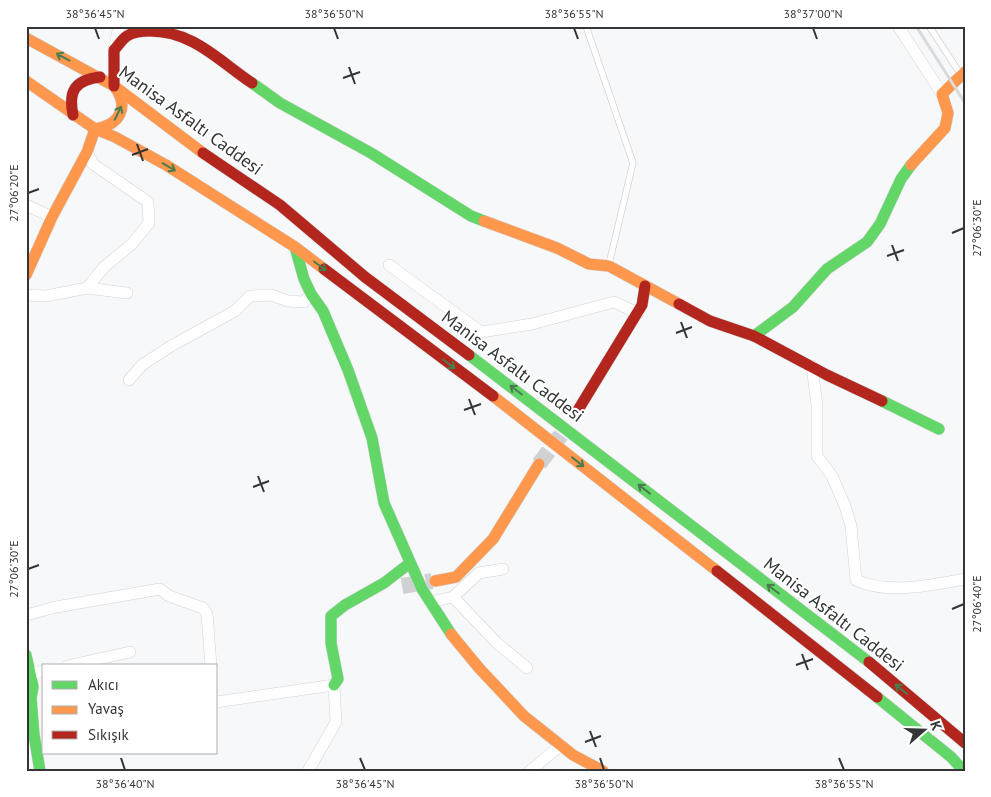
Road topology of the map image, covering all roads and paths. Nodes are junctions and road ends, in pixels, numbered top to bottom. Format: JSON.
{"nodes":[{"id":1,"x":119,"y":26,"type":"edge"},
{"id":2,"x":586,"y":26,"type":"edge"},
{"id":3,"x":898,"y":26,"type":"edge"},
{"id":4,"x":929,"y":26,"type":"edge"},
{"id":5,"x":26,"y":38,"type":"edge"},
{"id":6,"x":114,"y":50,"type":"junction"},
{"id":7,"x":963,"y":74,"type":"edge"},
{"id":8,"x":100,"y":77,"type":"junction"},
{"id":9,"x":26,"y":81,"type":"edge"},
{"id":10,"x":114,"y":86,"type":"junction"},
{"id":11,"x":942,"y":94,"type":"junction"},
{"id":12,"x":73,"y":114,"type":"junction"},
{"id":13,"x":95,"y":128,"type":"junction"},
{"id":14,"x":87,"y":152,"type":"junction"},
{"id":15,"x":26,"y":206,"type":"edge"},
{"id":16,"x":52,"y":216,"type":"junction"},
{"id":17,"x":295,"y":247,"type":"junction"},
{"id":18,"x":389,"y":265,"type":"dead end"},
{"id":19,"x":609,"y":266,"type":"junction"},
{"id":20,"x":26,"y":274,"type":"edge"},
{"id":21,"x":645,"y":286,"type":"junction"},
{"id":22,"x":87,"y":288,"type":"junction"},
{"id":23,"x":127,"y":293,"type":"dead end"},
{"id":24,"x":311,"y":294,"type":"junction"},
{"id":25,"x":26,"y":295,"type":"edge"},
{"id":26,"x":638,"y":313,"type":"junction"},
{"id":27,"x":754,"y":336,"type":"junction"},
{"id":28,"x":812,"y":366,"type":"junction"},
{"id":29,"x":129,"y":380,"type":"dead end"},
{"id":30,"x":575,"y":415,"type":"dead end"},
{"id":31,"x":939,"y":429,"type":"dead end"},
{"id":32,"x":539,"y":464,"type":"tunnel mouth"},
{"id":33,"x":410,"y":563,"type":"junction"},
{"id":34,"x":504,"y":569,"type":"dead end"},
{"id":35,"x":965,"y":579,"type":"edge"},
{"id":36,"x":435,"y":581,"type":"tunnel mouth"},
{"id":37,"x":394,"y":587,"type":"tunnel mouth"},
{"id":38,"x":372,"y":590,"type":"junction"},
{"id":39,"x":453,"y":597,"type":"junction"},
{"id":40,"x":431,"y":602,"type":"junction"},
{"id":41,"x":26,"y":615,"type":"edge"},
{"id":42,"x":130,"y":652,"type":"dead end"},
{"id":43,"x":26,"y":655,"type":"edge"},
{"id":44,"x":76,"y":664,"type":"edge"},
{"id":45,"x":211,"y":664,"type":"edge"},
{"id":46,"x":527,"y":668,"type":"dead end"},
{"id":47,"x":42,"y":671,"type":"edge"},
{"id":48,"x":30,"y":674,"type":"junction"},
{"id":49,"x":334,"y":686,"type":"junction"},
{"id":50,"x":218,"y":702,"type":"edge"},
{"id":51,"x":39,"y":734,"type":"edge"},
{"id":52,"x":965,"y":743,"type":"edge"},
{"id":53,"x":561,"y":745,"type":"junction"},
{"id":54,"x":40,"y":771,"type":"edge"},
{"id":55,"x":308,"y":771,"type":"edge"},
{"id":56,"x":530,"y":771,"type":"edge"},
{"id":57,"x":603,"y":771,"type":"edge"},
{"id":58,"x":964,"y":771,"type":"edge"}],
"edges":[{"from":1,"to":6,"type":"street"},
{"from":2,"to":19,"type":"lane"},
{"from":3,"to":11,"type":"street"},
{"from":4,"to":7,"type":"lane"},
{"from":8,"to":5,"type":"main road","name":"Manisa Asfaltı Caddesi","one_way":true},
{"from":6,"to":10,"type":"main road"},
{"from":6,"to":19,"type":"main road"},
{"from":7,"to":11,"type":"main road"},
{"from":8,"to":10,"type":"main road","name":"Manisa Asfaltı Caddesi"},
{"from":8,"to":12,"type":"main road"},
{"from":9,"to":12,"type":"main road","name":"Manisa Asfaltı Caddesi"},
{"from":13,"to":10,"type":"main road","one_way":true},
{"from":52,"to":10,"type":"main road","name":"Manisa Asfaltı Caddesi","one_way":true},
{"from":11,"to":27,"type":"main road"},
{"from":12,"to":13,"type":"main road","name":"Manisa Asfaltı Caddesi"},
{"from":13,"to":14,"type":"main road"},
{"from":13,"to":17,"type":"main road","name":"Manisa Asfaltı Caddesi","one_way":true},
{"from":14,"to":16,"type":"main road"},
{"from":14,"to":22,"type":"street"},
{"from":15,"to":16,"type":"street"},
{"from":16,"to":20,"type":"main road"},
{"from":17,"to":24,"type":"main road"},
{"from":17,"to":58,"type":"main road","name":"Manisa Asfaltı Caddesi","one_way":true},
{"from":18,"to":26,"type":"street"},
{"from":19,"to":21,"type":"main road"},
{"from":21,"to":26,"type":"main road"},
{"from":21,"to":27,"type":"main road"},
{"from":22,"to":23,"type":"street"},
{"from":22,"to":25,"type":"street"},
{"from":24,"to":29,"type":"street"},
{"from":24,"to":33,"type":"main road"},
{"from":26,"to":30,"type":"main road"},
{"from":27,"to":28,"type":"main road"},
{"from":28,"to":31,"type":"main road"},
{"from":28,"to":35,"type":"street"},
{"from":32,"to":36,"type":"main road"},
{"from":33,"to":38,"type":"main road"},
{"from":33,"to":40,"type":"main road"},
{"from":34,"to":39,"type":"street"},
{"from":37,"to":38,"type":"main road"},
{"from":38,"to":49,"type":"main road"},
{"from":39,"to":40,"type":"street"},
{"from":39,"to":46,"type":"street"},
{"from":40,"to":53,"type":"main road"},
{"from":41,"to":45,"type":"street"},
{"from":42,"to":44,"type":"street"},
{"from":43,"to":48,"type":"main road"},
{"from":47,"to":48,"type":"street"},
{"from":48,"to":51,"type":"main road"},
{"from":49,"to":50,"type":"street"},
{"from":49,"to":55,"type":"street"},
{"from":51,"to":54,"type":"main road"},
{"from":53,"to":56,"type":"street"},
{"from":53,"to":57,"type":"main road"}]}
